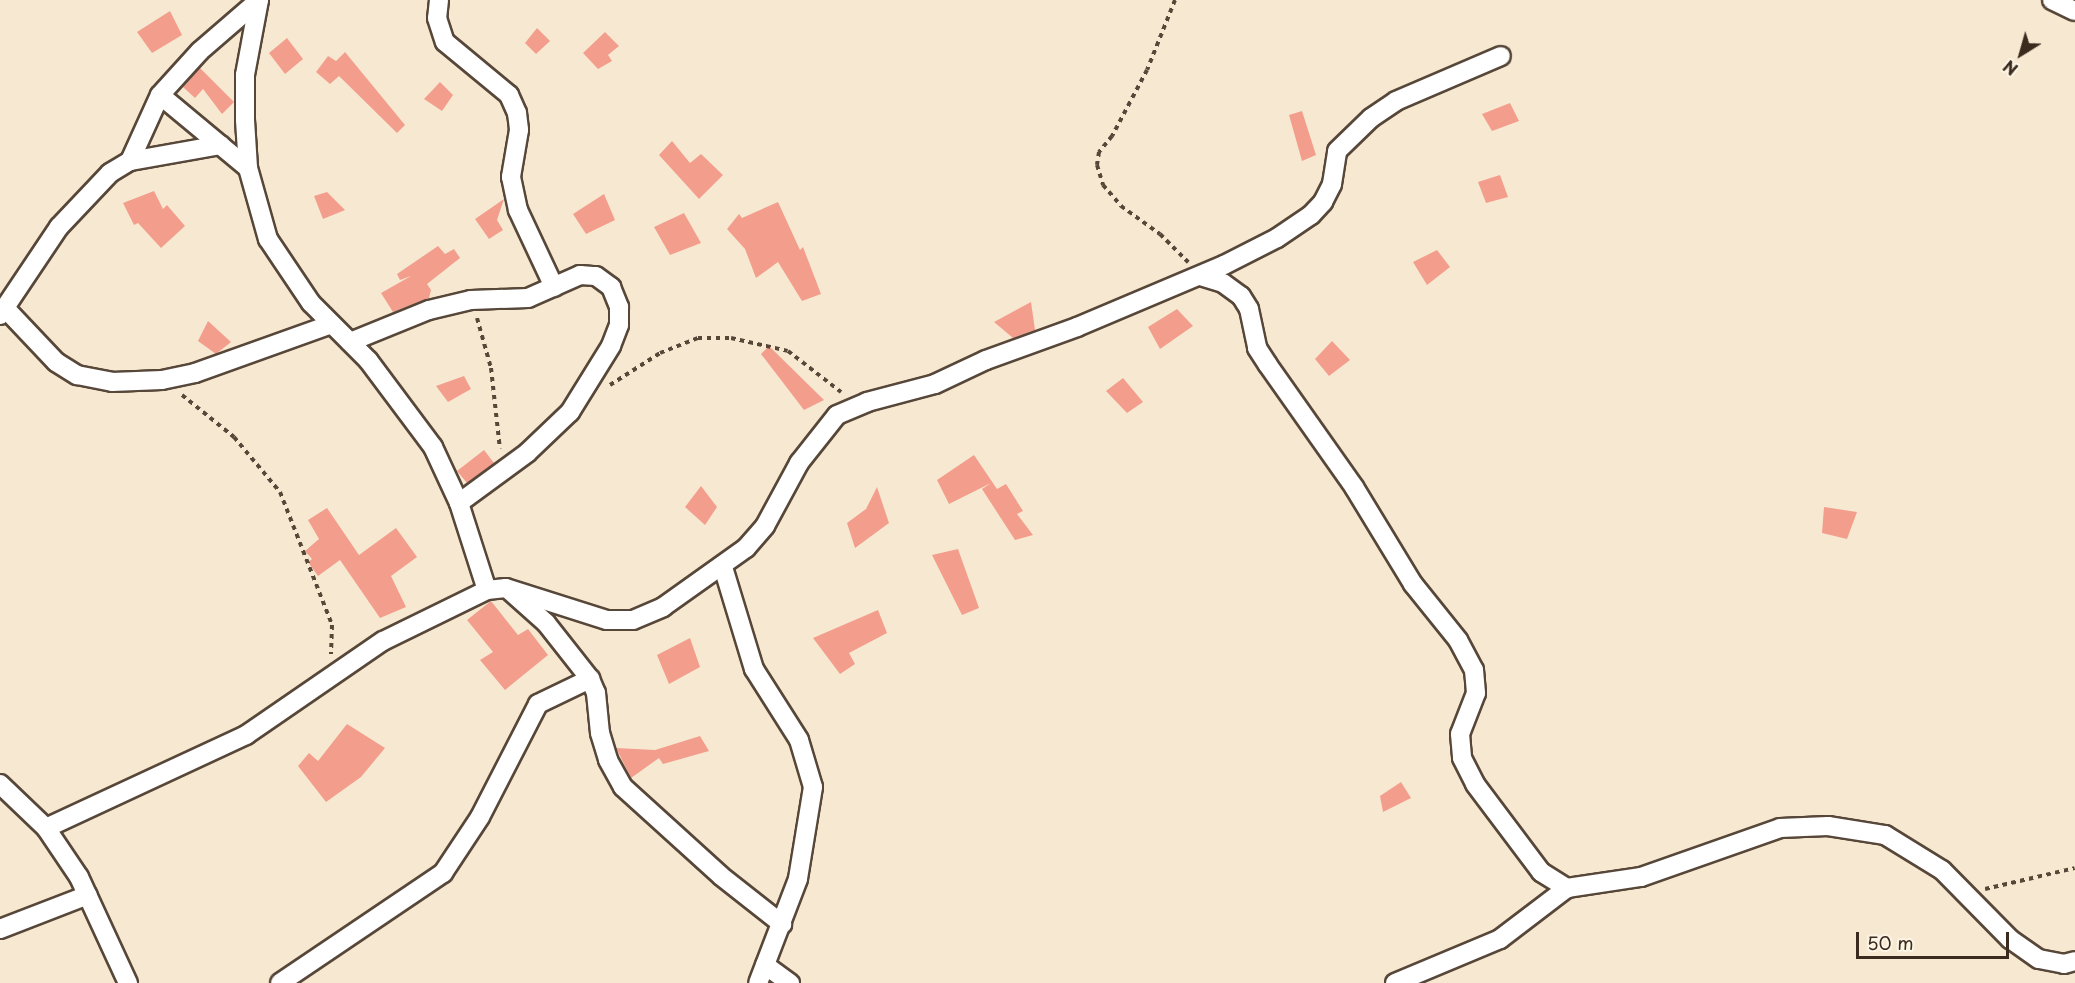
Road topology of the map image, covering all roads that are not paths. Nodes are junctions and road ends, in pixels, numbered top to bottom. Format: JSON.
{"nodes":[{"id":1,"x":259,"y":0,"type":"edge"},
{"id":2,"x":439,"y":0,"type":"edge"},
{"id":3,"x":2052,"y":0,"type":"edge"},
{"id":4,"x":2075,"y":11,"type":"edge"},
{"id":5,"x":1501,"y":56,"type":"dead end"},
{"id":6,"x":160,"y":94,"type":"junction"},
{"id":7,"x":221,"y":145,"type":"junction"},
{"id":8,"x":130,"y":161,"type":"junction"},
{"id":9,"x":248,"y":168,"type":"junction"},
{"id":10,"x":1200,"y":276,"type":"junction"},
{"id":11,"x":554,"y":287,"type":"junction"},
{"id":12,"x":2,"y":311,"type":"edge"},
{"id":13,"x":332,"y":324,"type":"junction"},
{"id":14,"x":351,"y":342,"type":"junction"},
{"id":15,"x":459,"y":503,"type":"junction"},
{"id":16,"x":723,"y":567,"type":"junction"},
{"id":17,"x":506,"y":588,"type":"junction"},
{"id":18,"x":487,"y":590,"type":"junction"},
{"id":19,"x":590,"y":679,"type":"junction"},
{"id":20,"x":2,"y":788,"type":"edge"},
{"id":21,"x":46,"y":828,"type":"junction"},
{"id":22,"x":1567,"y":888,"type":"junction"},
{"id":23,"x":88,"y":895,"type":"junction"},
{"id":24,"x":782,"y":924,"type":"junction"},
{"id":25,"x":0,"y":929,"type":"edge"},
{"id":26,"x":2075,"y":961,"type":"edge"},
{"id":27,"x":765,"y":965,"type":"junction"},
{"id":28,"x":128,"y":983,"type":"edge"},
{"id":29,"x":280,"y":983,"type":"edge"},
{"id":30,"x":758,"y":983,"type":"edge"},
{"id":31,"x":790,"y":983,"type":"edge"},
{"id":32,"x":1395,"y":983,"type":"edge"}],
"edges":[{"from":1,"to":6,"type":"street"},
{"from":1,"to":9,"type":"street"},
{"from":2,"to":11,"type":"street"},
{"from":3,"to":4,"type":"street"},
{"from":5,"to":10,"type":"street"},
{"from":6,"to":7,"type":"street"},
{"from":6,"to":8,"type":"street"},
{"from":7,"to":8,"type":"street"},
{"from":7,"to":9,"type":"street"},
{"from":8,"to":12,"type":"street"},
{"from":9,"to":13,"type":"street"},
{"from":10,"to":16,"type":"street"},
{"from":10,"to":22,"type":"street"},
{"from":11,"to":14,"type":"street"},
{"from":11,"to":15,"type":"street"},
{"from":12,"to":13,"type":"street"},
{"from":13,"to":14,"type":"street"},
{"from":14,"to":15,"type":"street"},
{"from":15,"to":18,"type":"street"},
{"from":16,"to":17,"type":"street"},
{"from":16,"to":24,"type":"street"},
{"from":17,"to":18,"type":"street"},
{"from":17,"to":19,"type":"street"},
{"from":18,"to":21,"type":"street"},
{"from":19,"to":24,"type":"street"},
{"from":19,"to":29,"type":"street"},
{"from":20,"to":21,"type":"street"},
{"from":21,"to":23,"type":"street"},
{"from":22,"to":26,"type":"street"},
{"from":22,"to":32,"type":"street"},
{"from":23,"to":25,"type":"street"},
{"from":23,"to":28,"type":"street"},
{"from":24,"to":27,"type":"street"},
{"from":27,"to":30,"type":"street"},
{"from":27,"to":31,"type":"street"}]}
